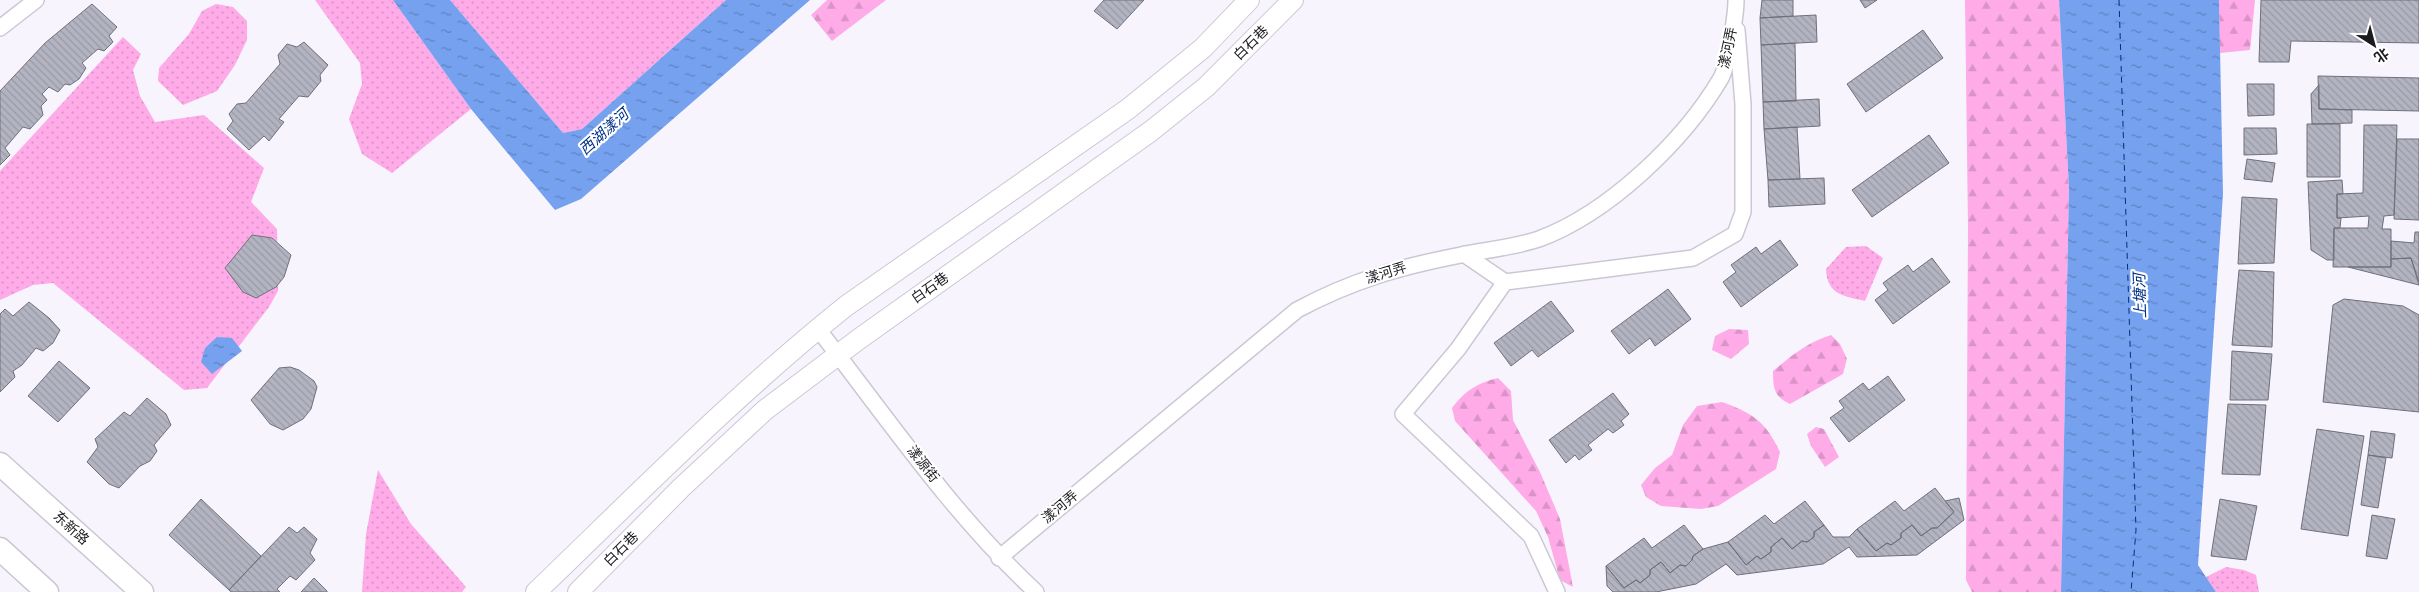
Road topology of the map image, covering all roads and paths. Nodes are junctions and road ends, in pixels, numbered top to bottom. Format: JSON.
{"nodes":[{"id":1,"x":36,"y":0,"type":"edge"},
{"id":2,"x":1249,"y":0,"type":"edge"},
{"id":3,"x":1293,"y":0,"type":"edge"},
{"id":4,"x":1736,"y":6,"type":"edge"},
{"id":5,"x":0,"y":28,"type":"edge"},
{"id":6,"x":1464,"y":254,"type":"junction"},
{"id":7,"x":1505,"y":282,"type":"junction"},
{"id":8,"x":818,"y":329,"type":"junction"},
{"id":9,"x":838,"y":354,"type":"junction"},
{"id":10,"x":0,"y":464,"type":"edge"},
{"id":11,"x":0,"y":549,"type":"edge"},
{"id":12,"x":999,"y":558,"type":"junction"},
{"id":13,"x":47,"y":592,"type":"edge"},
{"id":14,"x":142,"y":592,"type":"edge"},
{"id":15,"x":536,"y":592,"type":"edge"},
{"id":16,"x":578,"y":592,"type":"edge"},
{"id":17,"x":1036,"y":592,"type":"edge"},
{"id":18,"x":1557,"y":592,"type":"edge"}],
"edges":[{"from":1,"to":5,"type":"street"},
{"from":2,"to":8,"type":"main road","name":"白石巷"},
{"from":3,"to":9,"type":"main road","name":"白石巷"},
{"from":4,"to":6,"type":"street","name":"漾河弄"},
{"from":4,"to":7,"type":"street"},
{"from":6,"to":7,"type":"street"},
{"from":6,"to":12,"type":"street","name":"漾河弄"},
{"from":7,"to":18,"type":"street"},
{"from":8,"to":9,"type":"street","name":"漾源街"},
{"from":8,"to":15,"type":"main road","name":"白石巷"},
{"from":9,"to":12,"type":"street","name":"漾源街"},
{"from":9,"to":16,"type":"main road","name":"白石巷"},
{"from":10,"to":14,"type":"main road","name":"东新路"},
{"from":11,"to":13,"type":"main road"},
{"from":12,"to":17,"type":"street","name":"漾源街"}]}
